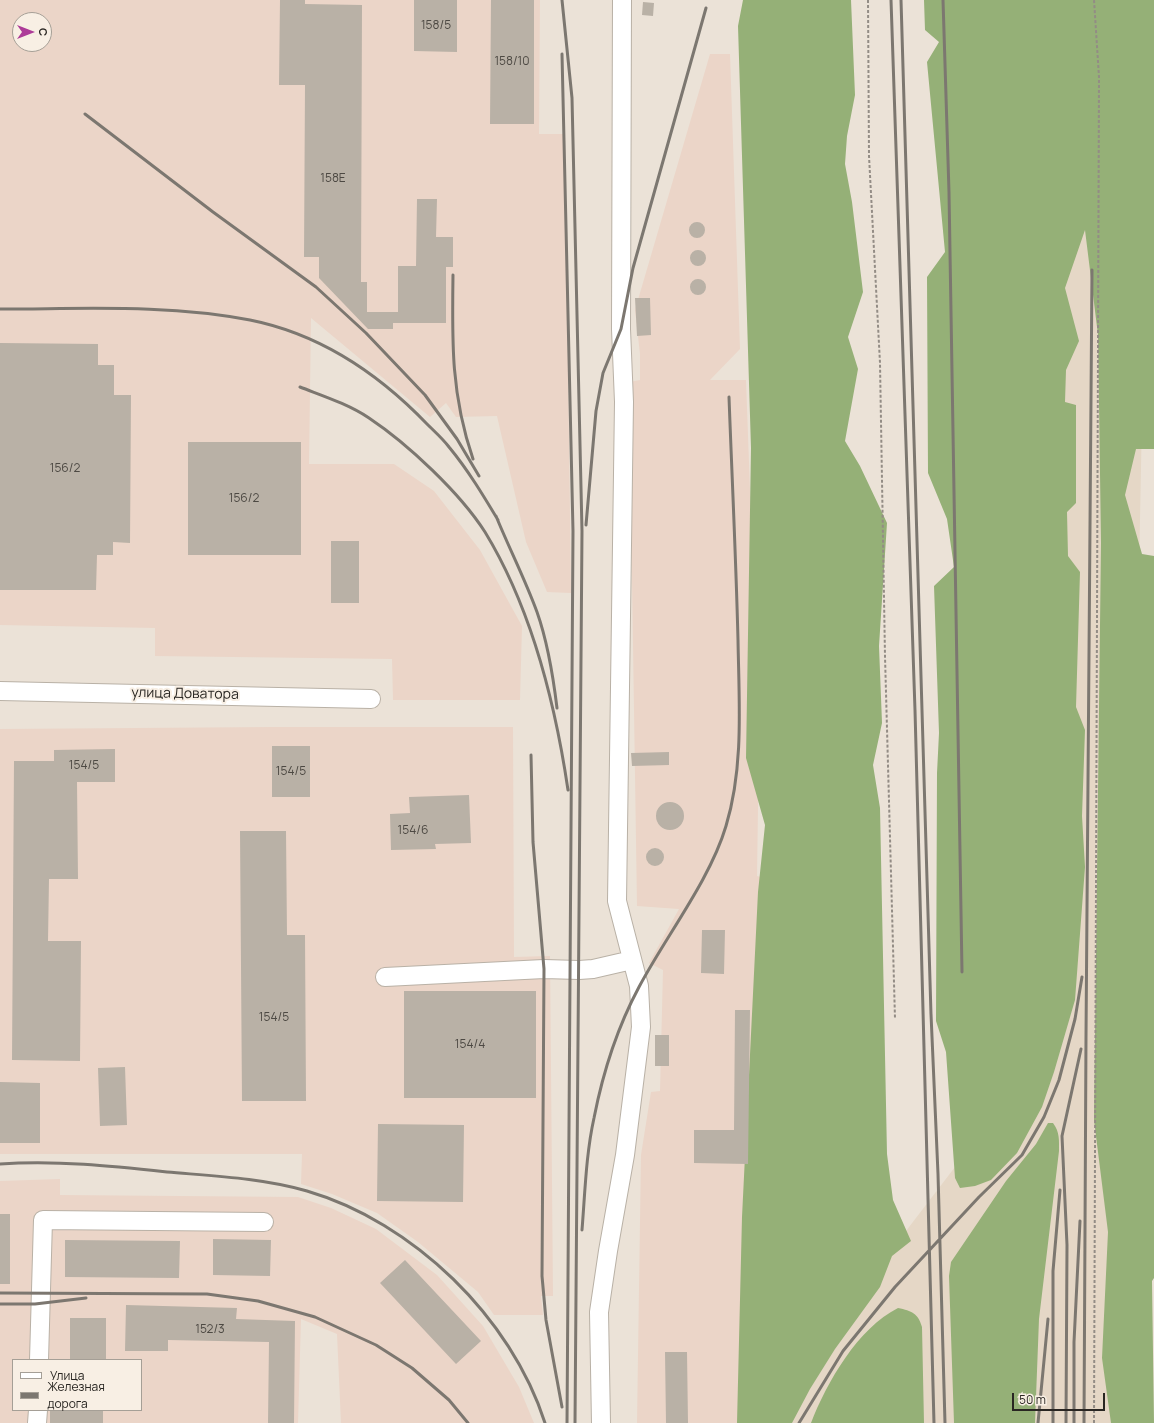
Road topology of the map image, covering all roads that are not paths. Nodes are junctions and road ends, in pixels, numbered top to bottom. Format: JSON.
{"nodes":[{"id":1,"x":622,"y":0,"type":"edge"},
{"id":2,"x":0,"y":691,"type":"edge"},
{"id":3,"x":371,"y":699,"type":"dead end"},
{"id":4,"x":632,"y":960,"type":"junction"},
{"id":5,"x":385,"y":977,"type":"dead end"},
{"id":6,"x":264,"y":1222,"type":"dead end"},
{"id":7,"x":39,"y":1359,"type":"edge"},
{"id":8,"x":38,"y":1411,"type":"edge"},
{"id":9,"x":37,"y":1423,"type":"edge"},
{"id":10,"x":601,"y":1423,"type":"edge"}],
"edges":[{"from":1,"to":4,"type":"street"},
{"from":2,"to":3,"type":"street","name":"улица Доватора"},
{"from":4,"to":5,"type":"street"},
{"from":4,"to":10,"type":"street"},
{"from":6,"to":7,"type":"street"},
{"from":8,"to":9,"type":"street"}]}
